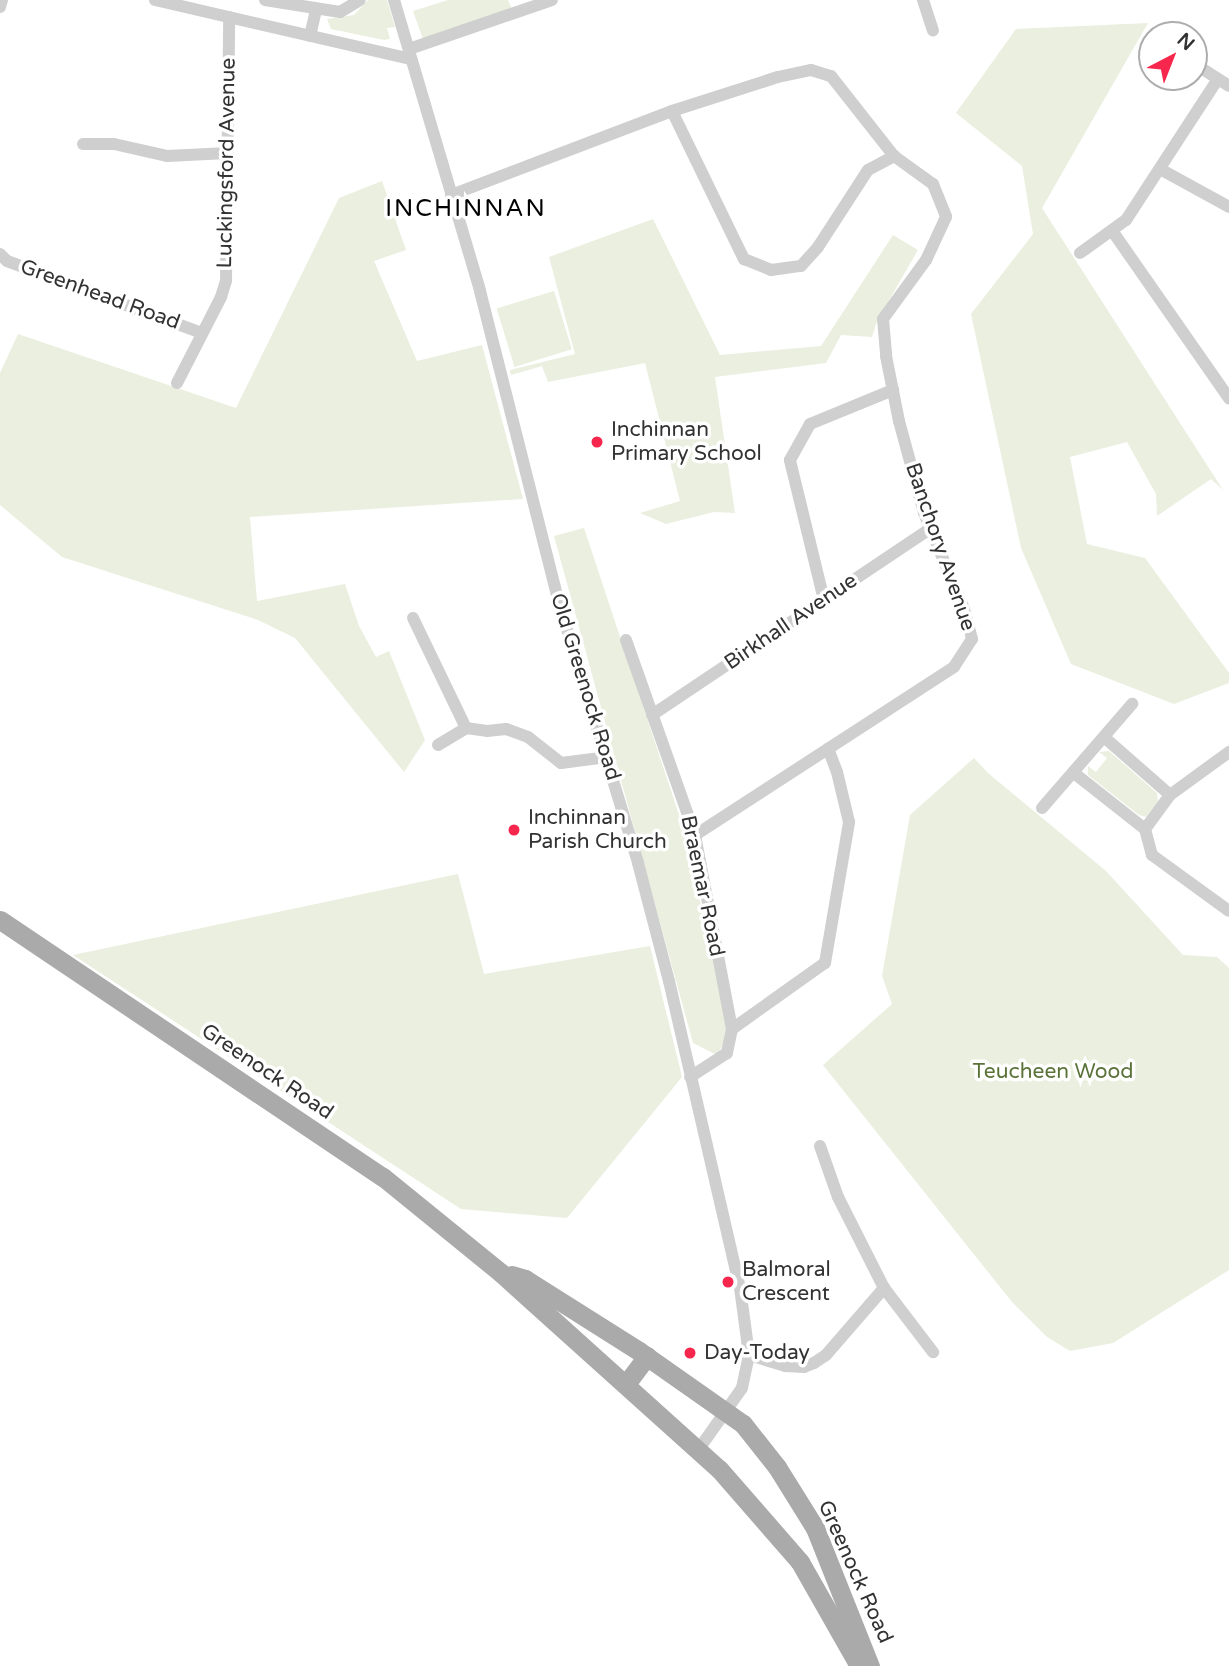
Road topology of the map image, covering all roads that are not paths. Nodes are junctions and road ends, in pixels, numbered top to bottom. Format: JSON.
{"nodes":[{"id":1,"x":2,"y":0,"type":"edge"},
{"id":2,"x":155,"y":0,"type":"edge"},
{"id":3,"x":266,"y":0,"type":"edge"},
{"id":4,"x":360,"y":0,"type":"edge"},
{"id":5,"x":394,"y":0,"type":"edge"},
{"id":6,"x":552,"y":0,"type":"edge"},
{"id":7,"x":923,"y":0,"type":"edge"},
{"id":8,"x":0,"y":6,"type":"edge"},
{"id":9,"x":316,"y":9,"type":"junction"},
{"id":10,"x":229,"y":17,"type":"junction"},
{"id":11,"x":263,"y":24,"type":"junction"},
{"id":12,"x":933,"y":30,"type":"dead end"},
{"id":13,"x":310,"y":36,"type":"junction"},
{"id":14,"x":410,"y":54,"type":"junction"},
{"id":15,"x":1208,"y":72,"type":"edge"},
{"id":16,"x":1223,"y":82,"type":"edge"},
{"id":17,"x":672,"y":111,"type":"junction"},
{"id":18,"x":83,"y":144,"type":"dead end"},
{"id":19,"x":228,"y":153,"type":"junction"},
{"id":20,"x":894,"y":156,"type":"junction"},
{"id":21,"x":1160,"y":169,"type":"junction"},
{"id":22,"x":451,"y":195,"type":"junction"},
{"id":23,"x":1229,"y":206,"type":"edge"},
{"id":24,"x":1112,"y":232,"type":"junction"},
{"id":25,"x":1080,"y":253,"type":"dead end"},
{"id":26,"x":2,"y":259,"type":"edge"},
{"id":27,"x":202,"y":333,"type":"junction"},
{"id":28,"x":177,"y":383,"type":"dead end"},
{"id":29,"x":1225,"y":383,"type":"edge"},
{"id":30,"x":893,"y":390,"type":"junction"},
{"id":31,"x":1229,"y":398,"type":"edge"},
{"id":32,"x":931,"y":528,"type":"junction"},
{"id":33,"x":824,"y":600,"type":"junction"},
{"id":34,"x":413,"y":618,"type":"dead end"},
{"id":35,"x":626,"y":640,"type":"dead end"},
{"id":36,"x":1132,"y":704,"type":"dead end"},
{"id":37,"x":652,"y":715,"type":"junction"},
{"id":38,"x":466,"y":728,"type":"junction"},
{"id":39,"x":1104,"y":737,"type":"junction"},
{"id":40,"x":438,"y":745,"type":"dead end"},
{"id":41,"x":828,"y":749,"type":"junction"},
{"id":42,"x":1229,"y":752,"type":"edge"},
{"id":43,"x":607,"y":757,"type":"junction"},
{"id":44,"x":1074,"y":773,"type":"junction"},
{"id":45,"x":1170,"y":795,"type":"junction"},
{"id":46,"x":1042,"y":808,"type":"dead end"},
{"id":47,"x":1144,"y":829,"type":"junction"},
{"id":48,"x":695,"y":835,"type":"junction"},
{"id":49,"x":1229,"y":911,"type":"edge"},
{"id":50,"x":0,"y":920,"type":"edge"},
{"id":51,"x":732,"y":1029,"type":"junction"},
{"id":52,"x":690,"y":1077,"type":"junction"},
{"id":53,"x":820,"y":1146,"type":"dead end"},
{"id":54,"x":500,"y":1273,"type":"junction"},
{"id":55,"x":884,"y":1288,"type":"junction"},
{"id":56,"x":933,"y":1352,"type":"dead end"},
{"id":57,"x":643,"y":1354,"type":"junction"},
{"id":58,"x":749,"y":1355,"type":"junction"},
{"id":59,"x":626,"y":1384,"type":"junction"},
{"id":60,"x":727,"y":1412,"type":"junction"},
{"id":61,"x":699,"y":1449,"type":"junction"},
{"id":62,"x":859,"y":1666,"type":"edge"},
{"id":63,"x":870,"y":1666,"type":"edge"}],
"edges":[{"from":1,"to":8,"type":"street"},
{"from":2,"to":10,"type":"street"},
{"from":3,"to":9,"type":"street"},
{"from":3,"to":11,"type":"street"},
{"from":4,"to":9,"type":"street"},
{"from":5,"to":14,"type":"street","name":"Old Greenock Road"},
{"from":6,"to":14,"type":"street"},
{"from":7,"to":12,"type":"street"},
{"from":9,"to":13,"type":"street"},
{"from":10,"to":11,"type":"street"},
{"from":10,"to":19,"type":"street","name":"Luckingsford Avenue"},
{"from":11,"to":13,"type":"street"},
{"from":13,"to":14,"type":"street"},
{"from":14,"to":22,"type":"street","name":"Old Greenock Road"},
{"from":15,"to":16,"type":"street"},
{"from":16,"to":21,"type":"street"},
{"from":17,"to":20,"type":"street","name":"Banchory Avenue"},
{"from":17,"to":20,"type":"street"},
{"from":17,"to":22,"type":"street","name":"Banchory Avenue"},
{"from":18,"to":19,"type":"street"},
{"from":19,"to":27,"type":"street","name":"Luckingsford Avenue"},
{"from":20,"to":30,"type":"street","name":"Banchory Avenue"},
{"from":21,"to":23,"type":"street"},
{"from":21,"to":24,"type":"street"},
{"from":22,"to":43,"type":"street","name":"Old Greenock Road"},
{"from":24,"to":25,"type":"street"},
{"from":24,"to":29,"type":"street"},
{"from":26,"to":27,"type":"street","name":"Greenhead Road"},
{"from":27,"to":28,"type":"street","name":"Luckingsford Avenue"},
{"from":29,"to":31,"type":"street"},
{"from":30,"to":32,"type":"street","name":"Banchory Avenue"},
{"from":30,"to":33,"type":"street"},
{"from":32,"to":33,"type":"street","name":"Birkhall Avenue"},
{"from":32,"to":41,"type":"street","name":"Banchory Avenue"},
{"from":33,"to":37,"type":"street","name":"Birkhall Avenue"},
{"from":34,"to":38,"type":"street"},
{"from":35,"to":37,"type":"street","name":"Braemar Road"},
{"from":36,"to":39,"type":"street"},
{"from":37,"to":48,"type":"street","name":"Braemar Road"},
{"from":38,"to":40,"type":"street"},
{"from":38,"to":43,"type":"street"},
{"from":39,"to":44,"type":"street"},
{"from":39,"to":45,"type":"street"},
{"from":41,"to":48,"type":"street","name":"Banchory Avenue"},
{"from":41,"to":51,"type":"street"},
{"from":42,"to":45,"type":"street"},
{"from":43,"to":52,"type":"street","name":"Old Greenock Road"},
{"from":44,"to":46,"type":"street"},
{"from":44,"to":47,"type":"street"},
{"from":45,"to":47,"type":"street"},
{"from":47,"to":49,"type":"street"},
{"from":48,"to":51,"type":"street","name":"Braemar Road"},
{"from":50,"to":54,"type":"main road","name":"Greenock Road"},
{"from":51,"to":52,"type":"street"},
{"from":52,"to":58,"type":"street","name":"Old Greenock Road"},
{"from":53,"to":55,"type":"street"},
{"from":54,"to":57,"type":"main road","name":"Greenock Road"},
{"from":54,"to":59,"type":"main road","name":"Greenock Road"},
{"from":55,"to":56,"type":"street"},
{"from":55,"to":58,"type":"street"},
{"from":57,"to":59,"type":"main road"},
{"from":57,"to":60,"type":"main road","name":"Greenock Road"},
{"from":58,"to":60,"type":"street","name":"Old Greenock Road"},
{"from":59,"to":61,"type":"main road","name":"Greenock Road"},
{"from":60,"to":61,"type":"street","name":"Old Greenock Road"},
{"from":60,"to":63,"type":"main road","name":"Greenock Road"},
{"from":61,"to":62,"type":"main road","name":"Greenock Road"}]}
